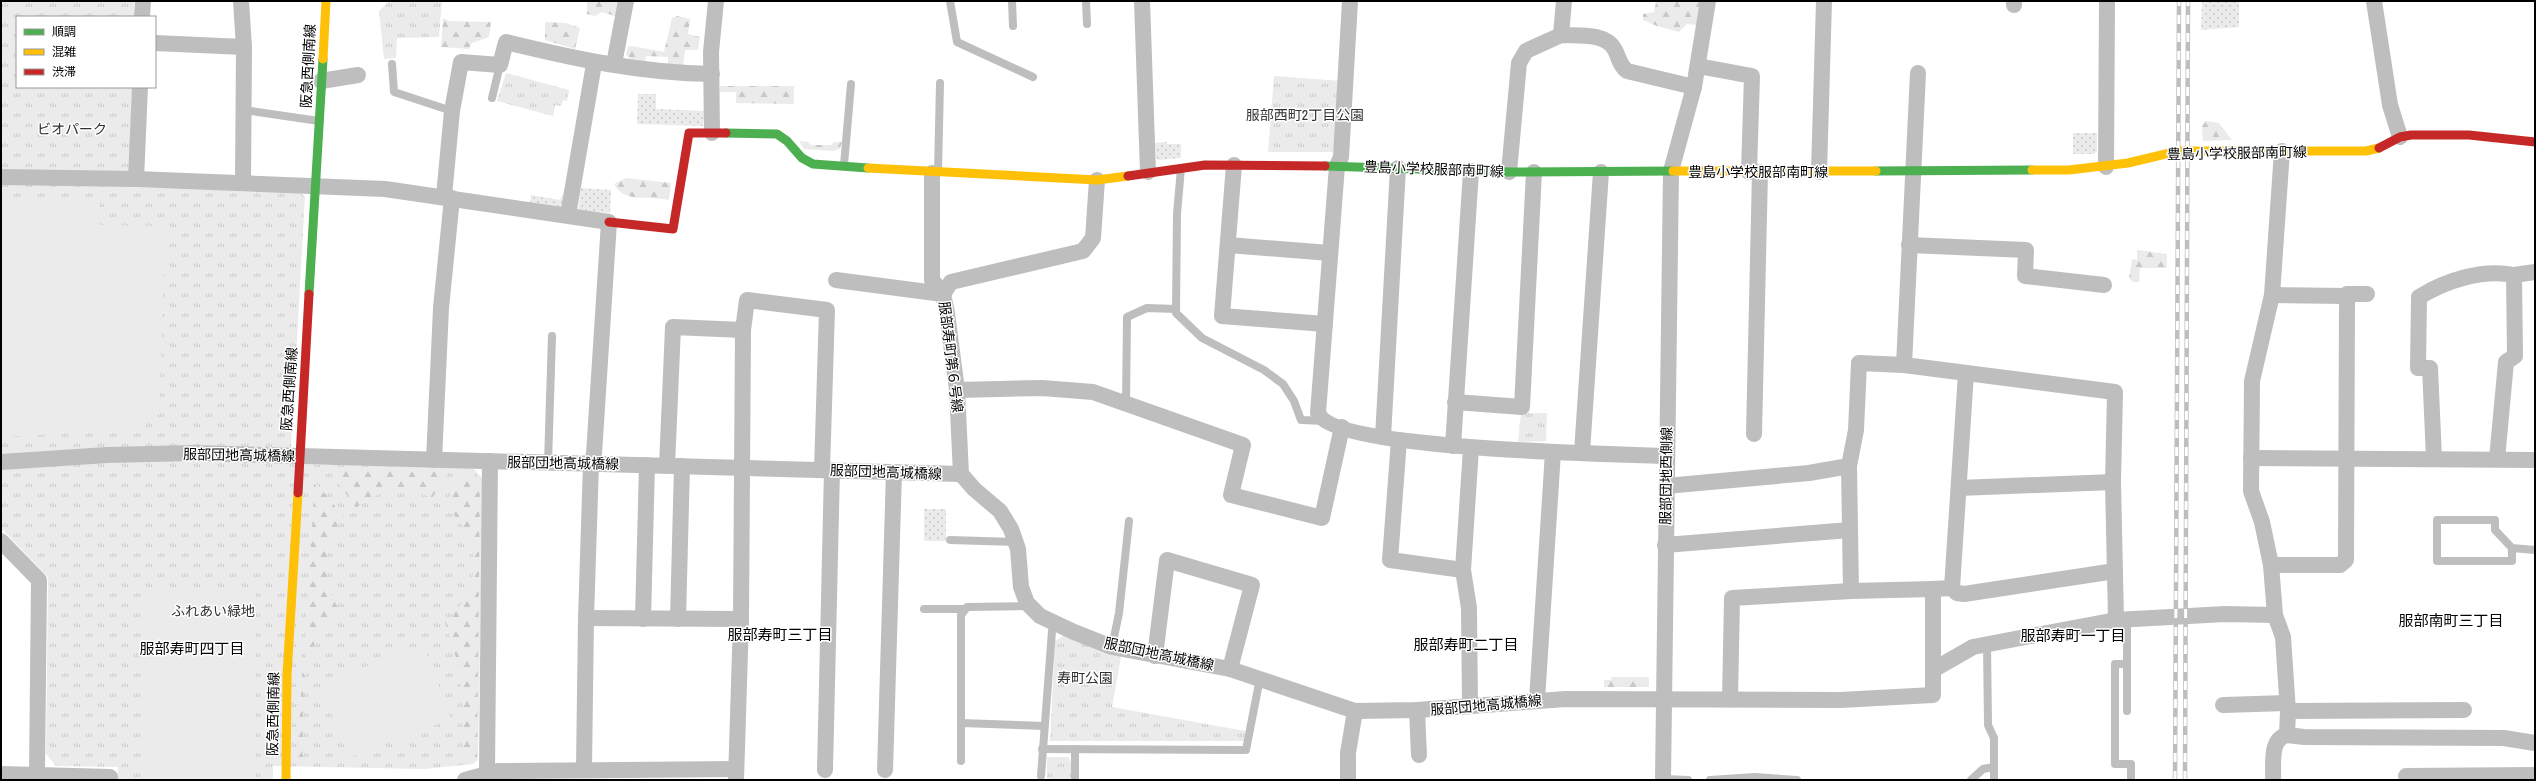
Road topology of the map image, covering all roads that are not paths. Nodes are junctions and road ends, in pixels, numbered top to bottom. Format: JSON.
{"nodes":[{"id":1,"x":143,"y":1,"type":"edge"},
{"id":2,"x":241,"y":1,"type":"edge"},
{"id":3,"x":326,"y":1,"type":"edge"},
{"id":4,"x":626,"y":1,"type":"edge"},
{"id":5,"x":716,"y":1,"type":"edge"},
{"id":6,"x":950,"y":1,"type":"edge"},
{"id":7,"x":1012,"y":1,"type":"edge"},
{"id":8,"x":1086,"y":1,"type":"edge"},
{"id":9,"x":1142,"y":1,"type":"edge"},
{"id":10,"x":1350,"y":1,"type":"edge"},
{"id":11,"x":1564,"y":1,"type":"edge"},
{"id":12,"x":1708,"y":1,"type":"edge"},
{"id":13,"x":1824,"y":1,"type":"edge"},
{"id":14,"x":2107,"y":1,"type":"edge"},
{"id":15,"x":2374,"y":1,"type":"edge"},
{"id":16,"x":142,"y":16,"type":"edge"},
{"id":17,"x":1087,"y":24,"type":"dead end"},
{"id":18,"x":1013,"y":26,"type":"dead end"},
{"id":19,"x":1561,"y":35,"type":"junction"},
{"id":20,"x":156,"y":43,"type":"edge"},
{"id":21,"x":244,"y":47,"type":"junction"},
{"id":22,"x":392,"y":64,"type":"dead end"},
{"id":23,"x":594,"y":64,"type":"junction"},
{"id":24,"x":614,"y":64,"type":"junction"},
{"id":25,"x":500,"y":65,"type":"junction"},
{"id":26,"x":1698,"y":66,"type":"junction"},
{"id":27,"x":1918,"y":73,"type":"dead end"},
{"id":28,"x":712,"y":74,"type":"junction"},
{"id":29,"x":358,"y":75,"type":"dead end"},
{"id":30,"x":1033,"y":76,"type":"dead end"},
{"id":31,"x":322,"y":81,"type":"junction"},
{"id":32,"x":940,"y":83,"type":"dead end"},
{"id":33,"x":851,"y":84,"type":"dead end"},
{"id":34,"x":1694,"y":87,"type":"junction"},
{"id":35,"x":140,"y":88,"type":"edge"},
{"id":36,"x":492,"y":98,"type":"dead end"},
{"id":37,"x":244,"y":110,"type":"junction"},
{"id":38,"x":452,"y":111,"type":"junction"},
{"id":39,"x":319,"y":121,"type":"junction"},
{"id":40,"x":712,"y":133,"type":"junction"},
{"id":41,"x":2400,"y":137,"type":"junction"},
{"id":42,"x":2535,"y":142,"type":"edge"},
{"id":43,"x":2282,"y":152,"type":"junction"},
{"id":44,"x":1234,"y":165,"type":"junction"},
{"id":45,"x":844,"y":166,"type":"junction"},
{"id":46,"x":1336,"y":166,"type":"junction"},
{"id":47,"x":2106,"y":167,"type":"junction"},
{"id":48,"x":1181,"y":168,"type":"junction"},
{"id":49,"x":1398,"y":168,"type":"junction"},
{"id":50,"x":1471,"y":171,"type":"junction"},
{"id":51,"x":1670,"y":171,"type":"junction"},
{"id":52,"x":1148,"y":172,"type":"junction"},
{"id":53,"x":1509,"y":172,"type":"junction"},
{"id":54,"x":1534,"y":172,"type":"junction"},
{"id":55,"x":1600,"y":172,"type":"junction"},
{"id":56,"x":1755,"y":172,"type":"junction"},
{"id":57,"x":1819,"y":172,"type":"junction"},
{"id":58,"x":1913,"y":172,"type":"junction"},
{"id":59,"x":935,"y":173,"type":"junction"},
{"id":60,"x":1,"y":177,"type":"edge"},
{"id":61,"x":136,"y":179,"type":"junction"},
{"id":62,"x":1097,"y":180,"type":"junction"},
{"id":63,"x":243,"y":183,"type":"junction"},
{"id":64,"x":316,"y":186,"type":"junction"},
{"id":65,"x":448,"y":197,"type":"junction"},
{"id":66,"x":568,"y":215,"type":"junction"},
{"id":67,"x":609,"y":222,"type":"junction"},
{"id":68,"x":1228,"y":245,"type":"junction"},
{"id":69,"x":1910,"y":245,"type":"junction"},
{"id":70,"x":1330,"y":253,"type":"junction"},
{"id":71,"x":2535,"y":272,"type":"edge"},
{"id":72,"x":2514,"y":275,"type":"junction"},
{"id":73,"x":836,"y":280,"type":"dead end"},
{"id":74,"x":2104,"y":285,"type":"dead end"},
{"id":75,"x":943,"y":294,"type":"junction"},
{"id":76,"x":2367,"y":294,"type":"dead end"},
{"id":77,"x":2272,"y":295,"type":"junction"},
{"id":78,"x":2347,"y":296,"type":"junction"},
{"id":79,"x":1176,"y":309,"type":"junction"},
{"id":80,"x":1325,"y":324,"type":"junction"},
{"id":81,"x":743,"y":330,"type":"junction"},
{"id":82,"x":552,"y":336,"type":"dead end"},
{"id":83,"x":1904,"y":365,"type":"junction"},
{"id":84,"x":1966,"y":373,"type":"junction"},
{"id":85,"x":957,"y":390,"type":"junction"},
{"id":86,"x":1455,"y":402,"type":"junction"},
{"id":87,"x":1126,"y":404,"type":"junction"},
{"id":88,"x":1326,"y":422,"type":"junction"},
{"id":89,"x":1342,"y":427,"type":"junction"},
{"id":90,"x":1754,"y":434,"type":"dead end"},
{"id":91,"x":1383,"y":437,"type":"junction"},
{"id":92,"x":1399,"y":440,"type":"junction"},
{"id":93,"x":1452,"y":446,"type":"junction"},
{"id":94,"x":1471,"y":448,"type":"junction"},
{"id":95,"x":1553,"y":452,"type":"junction"},
{"id":96,"x":1582,"y":452,"type":"junction"},
{"id":97,"x":299,"y":456,"type":"junction"},
{"id":98,"x":1666,"y":456,"type":"junction"},
{"id":99,"x":2251,"y":458,"type":"junction"},
{"id":100,"x":2434,"y":458,"type":"junction"},
{"id":101,"x":2346,"y":459,"type":"junction"},
{"id":102,"x":2497,"y":459,"type":"junction"},
{"id":103,"x":434,"y":460,"type":"junction"},
{"id":104,"x":2535,"y":460,"type":"edge"},
{"id":105,"x":490,"y":461,"type":"junction"},
{"id":106,"x":1,"y":462,"type":"edge"},
{"id":107,"x":548,"y":463,"type":"junction"},
{"id":108,"x":591,"y":464,"type":"junction"},
{"id":109,"x":647,"y":465,"type":"junction"},
{"id":110,"x":674,"y":466,"type":"junction"},
{"id":111,"x":1849,"y":466,"type":"junction"},
{"id":112,"x":741,"y":468,"type":"junction"},
{"id":113,"x":827,"y":470,"type":"junction"},
{"id":114,"x":894,"y":472,"type":"junction"},
{"id":115,"x":961,"y":474,"type":"junction"},
{"id":116,"x":2113,"y":482,"type":"junction"},
{"id":117,"x":1666,"y":486,"type":"junction"},
{"id":118,"x":1959,"y":488,"type":"junction"},
{"id":119,"x":1129,"y":521,"type":"dead end"},
{"id":120,"x":1850,"y":530,"type":"junction"},
{"id":121,"x":950,"y":540,"type":"dead end"},
{"id":122,"x":1,"y":541,"type":"edge"},
{"id":123,"x":1016,"y":542,"type":"junction"},
{"id":124,"x":1665,"y":545,"type":"junction"},
{"id":125,"x":2512,"y":548,"type":"junction"},
{"id":126,"x":2535,"y":550,"type":"edge"},
{"id":127,"x":2271,"y":565,"type":"junction"},
{"id":128,"x":1463,"y":570,"type":"junction"},
{"id":129,"x":2115,"y":571,"type":"junction"},
{"id":130,"x":1952,"y":588,"type":"junction"},
{"id":131,"x":1934,"y":589,"type":"junction"},
{"id":132,"x":1851,"y":591,"type":"junction"},
{"id":133,"x":1029,"y":606,"type":"junction"},
{"id":134,"x":924,"y":610,"type":"dead end"},
{"id":135,"x":965,"y":610,"type":"junction"},
{"id":136,"x":2275,"y":615,"type":"junction"},
{"id":137,"x":586,"y":618,"type":"junction"},
{"id":138,"x":643,"y":619,"type":"junction"},
{"id":139,"x":678,"y":619,"type":"junction"},
{"id":140,"x":741,"y":619,"type":"junction"},
{"id":141,"x":2122,"y":620,"type":"junction"},
{"id":142,"x":1056,"y":624,"type":"junction"},
{"id":143,"x":1987,"y":644,"type":"junction"},
{"id":144,"x":1112,"y":647,"type":"junction"},
{"id":145,"x":1155,"y":656,"type":"junction"},
{"id":146,"x":2127,"y":664,"type":"junction"},
{"id":147,"x":1230,"y":669,"type":"junction"},
{"id":148,"x":1933,"y":670,"type":"junction"},
{"id":149,"x":1260,"y":678,"type":"junction"},
{"id":150,"x":1537,"y":700,"type":"junction"},
{"id":151,"x":1664,"y":700,"type":"junction"},
{"id":152,"x":1730,"y":700,"type":"junction"},
{"id":153,"x":1470,"y":705,"type":"junction"},
{"id":154,"x":2222,"y":705,"type":"dead end"},
{"id":155,"x":2288,"y":707,"type":"junction"},
{"id":156,"x":1416,"y":710,"type":"junction"},
{"id":157,"x":2436,"y":710,"type":"junction"},
{"id":158,"x":2464,"y":710,"type":"dead end"},
{"id":159,"x":1355,"y":711,"type":"junction"},
{"id":160,"x":2128,"y":711,"type":"dead end"},
{"id":161,"x":2367,"y":711,"type":"junction"},
{"id":162,"x":961,"y":723,"type":"junction"},
{"id":163,"x":1044,"y":726,"type":"junction"},
{"id":164,"x":2287,"y":735,"type":"junction"},
{"id":165,"x":2436,"y":736,"type":"junction"},
{"id":166,"x":2367,"y":737,"type":"junction"},
{"id":167,"x":2535,"y":743,"type":"edge"},
{"id":168,"x":1042,"y":749,"type":"junction"},
{"id":169,"x":1075,"y":749,"type":"junction"},
{"id":170,"x":1419,"y":755,"type":"dead end"},
{"id":171,"x":961,"y":761,"type":"dead end"},
{"id":172,"x":1994,"y":767,"type":"junction"},
{"id":173,"x":584,"y":769,"type":"junction"},
{"id":174,"x":825,"y":770,"type":"dead end"},
{"id":175,"x":885,"y":770,"type":"dead end"},
{"id":176,"x":487,"y":772,"type":"junction"},
{"id":177,"x":1,"y":774,"type":"edge"},
{"id":178,"x":37,"y":774,"type":"junction"},
{"id":179,"x":736,"y":774,"type":"edge"},
{"id":180,"x":2535,"y":775,"type":"edge"},
{"id":181,"x":1041,"y":776,"type":"dead end"},
{"id":182,"x":2406,"y":776,"type":"dead end"},
{"id":183,"x":110,"y":780,"type":"edge"},
{"id":184,"x":286,"y":780,"type":"edge"},
{"id":185,"x":465,"y":780,"type":"edge"},
{"id":186,"x":1075,"y":780,"type":"edge"},
{"id":187,"x":1348,"y":780,"type":"edge"},
{"id":188,"x":1663,"y":780,"type":"edge"},
{"id":189,"x":1688,"y":780,"type":"edge"},
{"id":190,"x":1710,"y":780,"type":"edge"},
{"id":191,"x":1797,"y":780,"type":"edge"},
{"id":192,"x":1971,"y":780,"type":"edge"},
{"id":193,"x":1994,"y":780,"type":"edge"},
{"id":194,"x":2131,"y":780,"type":"edge"},
{"id":195,"x":2273,"y":780,"type":"edge"}],
"edges":[{"from":1,"to":16,"type":"street"},
{"from":2,"to":21,"type":"street"},
{"from":3,"to":31,"type":"street","name":"阪急西側南線"},
{"from":4,"to":24,"type":"street"},
{"from":5,"to":28,"type":"street"},
{"from":6,"to":30,"type":"lane"},
{"from":7,"to":18,"type":"lane"},
{"from":8,"to":17,"type":"lane"},
{"from":9,"to":52,"type":"street"},
{"from":10,"to":46,"type":"street"},
{"from":11,"to":19,"type":"street"},
{"from":12,"to":26,"type":"street","name":"服部団地西側線"},
{"from":13,"to":57,"type":"street"},
{"from":14,"to":47,"type":"street"},
{"from":15,"to":41,"type":"street"},
{"from":19,"to":34,"type":"street"},
{"from":19,"to":53,"type":"street"},
{"from":20,"to":21,"type":"street"},
{"from":21,"to":37,"type":"street"},
{"from":22,"to":38,"type":"lane"},
{"from":23,"to":24,"type":"street"},
{"from":23,"to":25,"type":"street"},
{"from":23,"to":66,"type":"street"},
{"from":24,"to":28,"type":"street"},
{"from":25,"to":36,"type":"lane"},
{"from":25,"to":38,"type":"street"},
{"from":26,"to":34,"type":"street","name":"服部団地西側線"},
{"from":26,"to":56,"type":"street"},
{"from":27,"to":58,"type":"street"},
{"from":28,"to":40,"type":"street"},
{"from":29,"to":31,"type":"street"},
{"from":31,"to":39,"type":"street","name":"阪急西側南線"},
{"from":32,"to":59,"type":"lane"},
{"from":33,"to":45,"type":"lane"},
{"from":34,"to":51,"type":"street","name":"服部団地西側線"},
{"from":35,"to":61,"type":"street"},
{"from":37,"to":39,"type":"lane"},
{"from":37,"to":63,"type":"street"},
{"from":38,"to":65,"type":"street"},
{"from":39,"to":64,"type":"street","name":"阪急西側南線"},
{"from":40,"to":45,"type":"street","name":"豊島小学校服部南町線"},
{"from":40,"to":67,"type":"street","name":"豊島小学校服部南町線"},
{"from":41,"to":42,"type":"street","name":"豊島小学校服部南町線"},
{"from":41,"to":43,"type":"street","name":"豊島小学校服部南町線"},
{"from":43,"to":47,"type":"street","name":"豊島小学校服部南町線"},
{"from":43,"to":77,"type":"street"},
{"from":44,"to":46,"type":"street","name":"豊島小学校服部南町線"},
{"from":44,"to":48,"type":"street","name":"豊島小学校服部南町線"},
{"from":44,"to":68,"type":"street"},
{"from":45,"to":59,"type":"street","name":"豊島小学校服部南町線"},
{"from":46,"to":49,"type":"street","name":"豊島小学校服部南町線"},
{"from":46,"to":70,"type":"street"},
{"from":47,"to":58,"type":"street","name":"豊島小学校服部南町線"},
{"from":48,"to":52,"type":"street","name":"豊島小学校服部南町線"},
{"from":48,"to":79,"type":"lane"},
{"from":49,"to":50,"type":"street","name":"豊島小学校服部南町線"},
{"from":49,"to":91,"type":"street"},
{"from":50,"to":53,"type":"street","name":"豊島小学校服部南町線"},
{"from":50,"to":86,"type":"street"},
{"from":51,"to":55,"type":"street","name":"豊島小学校服部南町線"},
{"from":51,"to":56,"type":"street","name":"豊島小学校服部南町線"},
{"from":51,"to":98,"type":"street","name":"服部団地西側線"},
{"from":52,"to":62,"type":"street","name":"豊島小学校服部南町線"},
{"from":53,"to":54,"type":"street","name":"豊島小学校服部南町線"},
{"from":54,"to":55,"type":"street","name":"豊島小学校服部南町線"},
{"from":54,"to":86,"type":"street"},
{"from":55,"to":96,"type":"street"},
{"from":56,"to":57,"type":"street","name":"豊島小学校服部南町線"},
{"from":56,"to":90,"type":"street"},
{"from":57,"to":58,"type":"street","name":"豊島小学校服部南町線"},
{"from":58,"to":69,"type":"street"},
{"from":59,"to":62,"type":"street","name":"豊島小学校服部南町線"},
{"from":59,"to":75,"type":"street","name":"服部寿町第６号線"},
{"from":60,"to":61,"type":"street"},
{"from":61,"to":63,"type":"street"},
{"from":62,"to":75,"type":"street"},
{"from":63,"to":64,"type":"street"},
{"from":64,"to":65,"type":"street"},
{"from":64,"to":97,"type":"street","name":"阪急西側南線"},
{"from":65,"to":66,"type":"street"},
{"from":65,"to":103,"type":"street"},
{"from":66,"to":67,"type":"street"},
{"from":67,"to":108,"type":"street"},
{"from":68,"to":70,"type":"street"},
{"from":68,"to":80,"type":"street"},
{"from":69,"to":74,"type":"street"},
{"from":69,"to":83,"type":"street"},
{"from":70,"to":80,"type":"street"},
{"from":71,"to":72,"type":"street"},
{"from":72,"to":100,"type":"street"},
{"from":72,"to":102,"type":"street"},
{"from":73,"to":75,"type":"street"},
{"from":75,"to":85,"type":"street","name":"服部寿町第６号線"},
{"from":76,"to":78,"type":"street"},
{"from":77,"to":78,"type":"street"},
{"from":77,"to":99,"type":"street"},
{"from":78,"to":101,"type":"street"},
{"from":79,"to":87,"type":"lane"},
{"from":79,"to":88,"type":"lane"},
{"from":80,"to":88,"type":"street"},
{"from":81,"to":110,"type":"street"},
{"from":81,"to":112,"type":"street"},
{"from":81,"to":113,"type":"street"},
{"from":82,"to":107,"type":"lane"},
{"from":83,"to":84,"type":"street"},
{"from":83,"to":111,"type":"street"},
{"from":84,"to":116,"type":"street"},
{"from":84,"to":118,"type":"street"},
{"from":85,"to":87,"type":"street"},
{"from":85,"to":115,"type":"street","name":"服部寿町第６号線"},
{"from":86,"to":93,"type":"street"},
{"from":87,"to":89,"type":"street"},
{"from":88,"to":89,"type":"street"},
{"from":89,"to":91,"type":"street"},
{"from":91,"to":92,"type":"street"},
{"from":92,"to":93,"type":"street"},
{"from":92,"to":128,"type":"street"},
{"from":93,"to":94,"type":"street"},
{"from":94,"to":95,"type":"street"},
{"from":94,"to":128,"type":"street"},
{"from":95,"to":96,"type":"street"},
{"from":95,"to":150,"type":"street"},
{"from":96,"to":98,"type":"street"},
{"from":97,"to":103,"type":"street","name":"服部団地高城橋線"},
{"from":97,"to":106,"type":"street","name":"服部団地高城橋線"},
{"from":97,"to":184,"type":"street","name":"阪急西側南線"},
{"from":98,"to":117,"type":"street","name":"服部団地西側線"},
{"from":99,"to":101,"type":"street"},
{"from":99,"to":127,"type":"street"},
{"from":100,"to":101,"type":"street"},
{"from":100,"to":102,"type":"street"},
{"from":101,"to":127,"type":"street"},
{"from":102,"to":104,"type":"street"},
{"from":103,"to":105,"type":"street","name":"服部団地高城橋線"},
{"from":105,"to":107,"type":"street","name":"服部団地高城橋線"},
{"from":105,"to":176,"type":"street"},
{"from":107,"to":108,"type":"street","name":"服部団地高城橋線"},
{"from":108,"to":109,"type":"street","name":"服部団地高城橋線"},
{"from":108,"to":137,"type":"street"},
{"from":109,"to":110,"type":"street","name":"服部団地高城橋線"},
{"from":109,"to":138,"type":"street"},
{"from":110,"to":112,"type":"street","name":"服部団地高城橋線"},
{"from":110,"to":139,"type":"street"},
{"from":111,"to":117,"type":"street"},
{"from":111,"to":120,"type":"street"},
{"from":112,"to":113,"type":"street","name":"服部団地高城橋線"},
{"from":112,"to":140,"type":"street"},
{"from":113,"to":114,"type":"street","name":"服部団地高城橋線"},
{"from":113,"to":174,"type":"street"},
{"from":114,"to":115,"type":"street","name":"服部団地高城橋線"},
{"from":114,"to":175,"type":"street"},
{"from":115,"to":123,"type":"street","name":"服部団地高城橋線"},
{"from":116,"to":118,"type":"street"},
{"from":116,"to":129,"type":"street"},
{"from":117,"to":124,"type":"street","name":"服部団地西側線"},
{"from":118,"to":130,"type":"street"},
{"from":119,"to":144,"type":"lane"},
{"from":120,"to":124,"type":"street"},
{"from":120,"to":132,"type":"street"},
{"from":121,"to":123,"type":"lane"},
{"from":122,"to":178,"type":"street"},
{"from":123,"to":133,"type":"street","name":"服部団地高城橋線"},
{"from":124,"to":151,"type":"street","name":"服部団地西側線"},
{"from":125,"to":125,"type":"lane"},
{"from":125,"to":126,"type":"lane"},
{"from":127,"to":136,"type":"street"},
{"from":128,"to":153,"type":"street"},
{"from":129,"to":130,"type":"street"},
{"from":129,"to":141,"type":"street"},
{"from":130,"to":131,"type":"street"},
{"from":131,"to":132,"type":"street"},
{"from":131,"to":148,"type":"street"},
{"from":132,"to":152,"type":"street"},
{"from":133,"to":135,"type":"lane"},
{"from":133,"to":142,"type":"street","name":"服部団地高城橋線"},
{"from":134,"to":135,"type":"lane"},
{"from":135,"to":162,"type":"lane"},
{"from":136,"to":141,"type":"street"},
{"from":136,"to":155,"type":"street"},
{"from":137,"to":138,"type":"street"},
{"from":137,"to":173,"type":"street"},
{"from":138,"to":139,"type":"street"},
{"from":139,"to":140,"type":"street"},
{"from":140,"to":179,"type":"street"},
{"from":141,"to":143,"type":"street"},
{"from":141,"to":146,"type":"lane"},
{"from":142,"to":144,"type":"street","name":"服部団地高城橋線"},
{"from":142,"to":163,"type":"lane"},
{"from":143,"to":148,"type":"street"},
{"from":143,"to":172,"type":"lane"},
{"from":144,"to":145,"type":"street","name":"服部団地高城橋線"},
{"from":145,"to":147,"type":"street","name":"服部団地高城橋線"},
{"from":145,"to":147,"type":"street"},
{"from":146,"to":160,"type":"lane"},
{"from":146,"to":194,"type":"lane"},
{"from":147,"to":149,"type":"street","name":"服部団地高城橋線"},
{"from":148,"to":152,"type":"street","name":"服部団地高城橋線"},
{"from":149,"to":159,"type":"street","name":"服部団地高城橋線"},
{"from":149,"to":169,"type":"lane"},
{"from":150,"to":151,"type":"street","name":"服部団地高城橋線"},
{"from":150,"to":153,"type":"street","name":"服部団地高城橋線"},
{"from":151,"to":152,"type":"street","name":"服部団地高城橋線"},
{"from":151,"to":188,"type":"street","name":"服部団地西側線"},
{"from":153,"to":156,"type":"street","name":"服部団地高城橋線"},
{"from":154,"to":155,"type":"street"},
{"from":155,"to":161,"type":"street"},
{"from":155,"to":164,"type":"street"},
{"from":156,"to":159,"type":"street","name":"服部団地高城橋線"},
{"from":156,"to":170,"type":"street"},
{"from":157,"to":158,"type":"street"},
{"from":157,"to":161,"type":"street"},
{"from":157,"to":165,"type":"street"},
{"from":159,"to":187,"type":"street"},
{"from":161,"to":166,"type":"street"},
{"from":162,"to":163,"type":"lane"},
{"from":162,"to":171,"type":"lane"},
{"from":163,"to":168,"type":"lane"},
{"from":164,"to":166,"type":"street"},
{"from":164,"to":195,"type":"street"},
{"from":165,"to":166,"type":"street"},
{"from":165,"to":167,"type":"street"},
{"from":168,"to":169,"type":"lane"},
{"from":168,"to":181,"type":"lane"},
{"from":169,"to":186,"type":"lane"},
{"from":172,"to":192,"type":"lane"},
{"from":172,"to":193,"type":"lane"},
{"from":173,"to":176,"type":"street"},
{"from":173,"to":179,"type":"street"},
{"from":176,"to":185,"type":"street"},
{"from":177,"to":178,"type":"street"},
{"from":178,"to":183,"type":"street"},
{"from":180,"to":182,"type":"street"},
{"from":188,"to":189,"type":"lane"},
{"from":190,"to":191,"type":"lane"}]}
